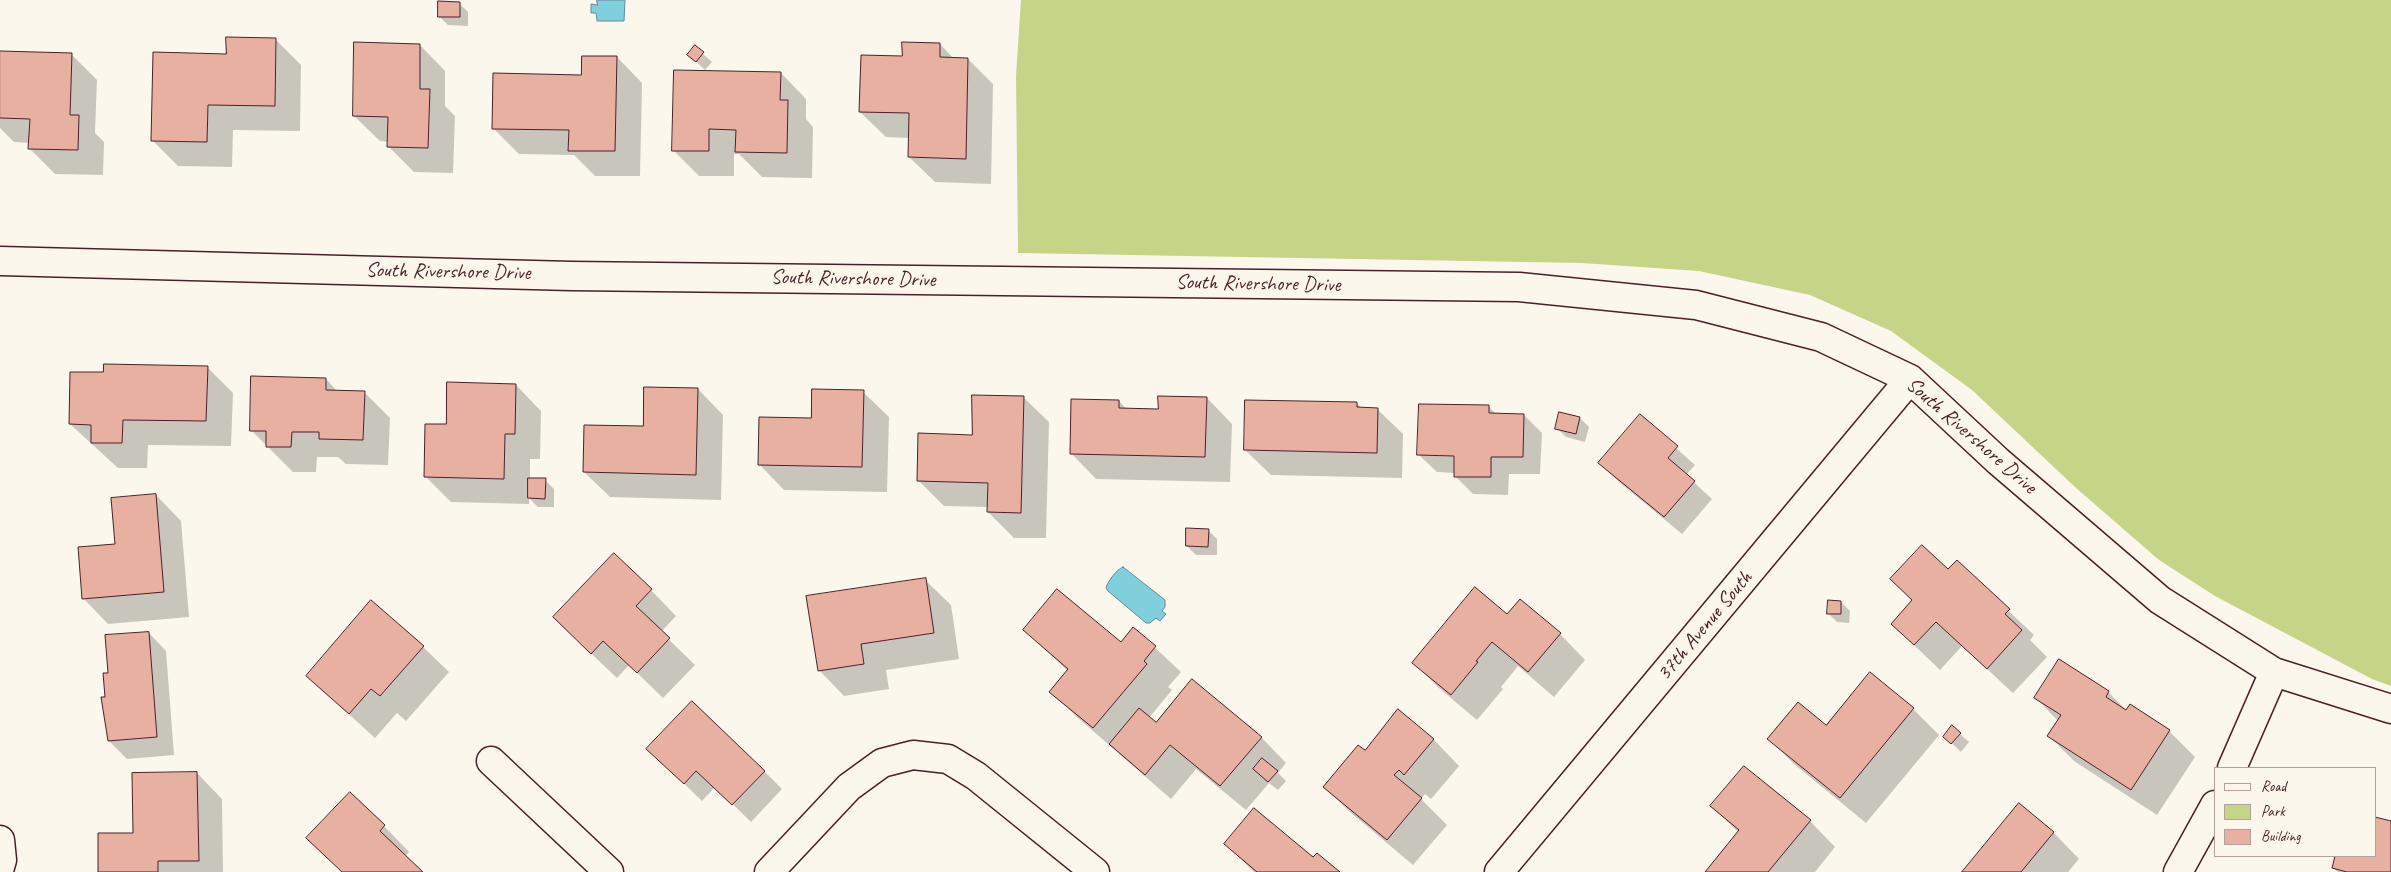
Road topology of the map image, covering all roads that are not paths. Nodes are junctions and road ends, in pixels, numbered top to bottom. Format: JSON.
{"nodes":[{"id":1,"x":0,"y":261,"type":"edge"},
{"id":2,"x":1910,"y":380,"type":"junction"},
{"id":3,"x":2274,"y":672,"type":"junction"},
{"id":4,"x":2391,"y":709,"type":"edge"},
{"id":5,"x":491,"y":761,"type":"dead end"},
{"id":6,"x":2232,"y":767,"type":"edge"},
{"id":7,"x":2214,"y":807,"type":"edge"},
{"id":8,"x":0,"y":840,"type":"edge"},
{"id":9,"x":0,"y":867,"type":"edge"},
{"id":10,"x":609,"y":872,"type":"edge"},
{"id":11,"x":769,"y":872,"type":"edge"},
{"id":12,"x":1095,"y":872,"type":"edge"},
{"id":13,"x":1499,"y":872,"type":"edge"},
{"id":14,"x":2178,"y":872,"type":"edge"}],
"edges":[{"from":1,"to":2,"type":"street","name":"South Rivershore Drive"},
{"from":2,"to":3,"type":"street","name":"South Rivershore Drive"},
{"from":2,"to":13,"type":"street","name":"37th Avenue South"},
{"from":3,"to":4,"type":"street","name":"South Rivershore Drive"},
{"from":3,"to":6,"type":"street"},
{"from":5,"to":10,"type":"street"},
{"from":7,"to":14,"type":"street"},
{"from":8,"to":9,"type":"street"},
{"from":11,"to":12,"type":"street"}]}
